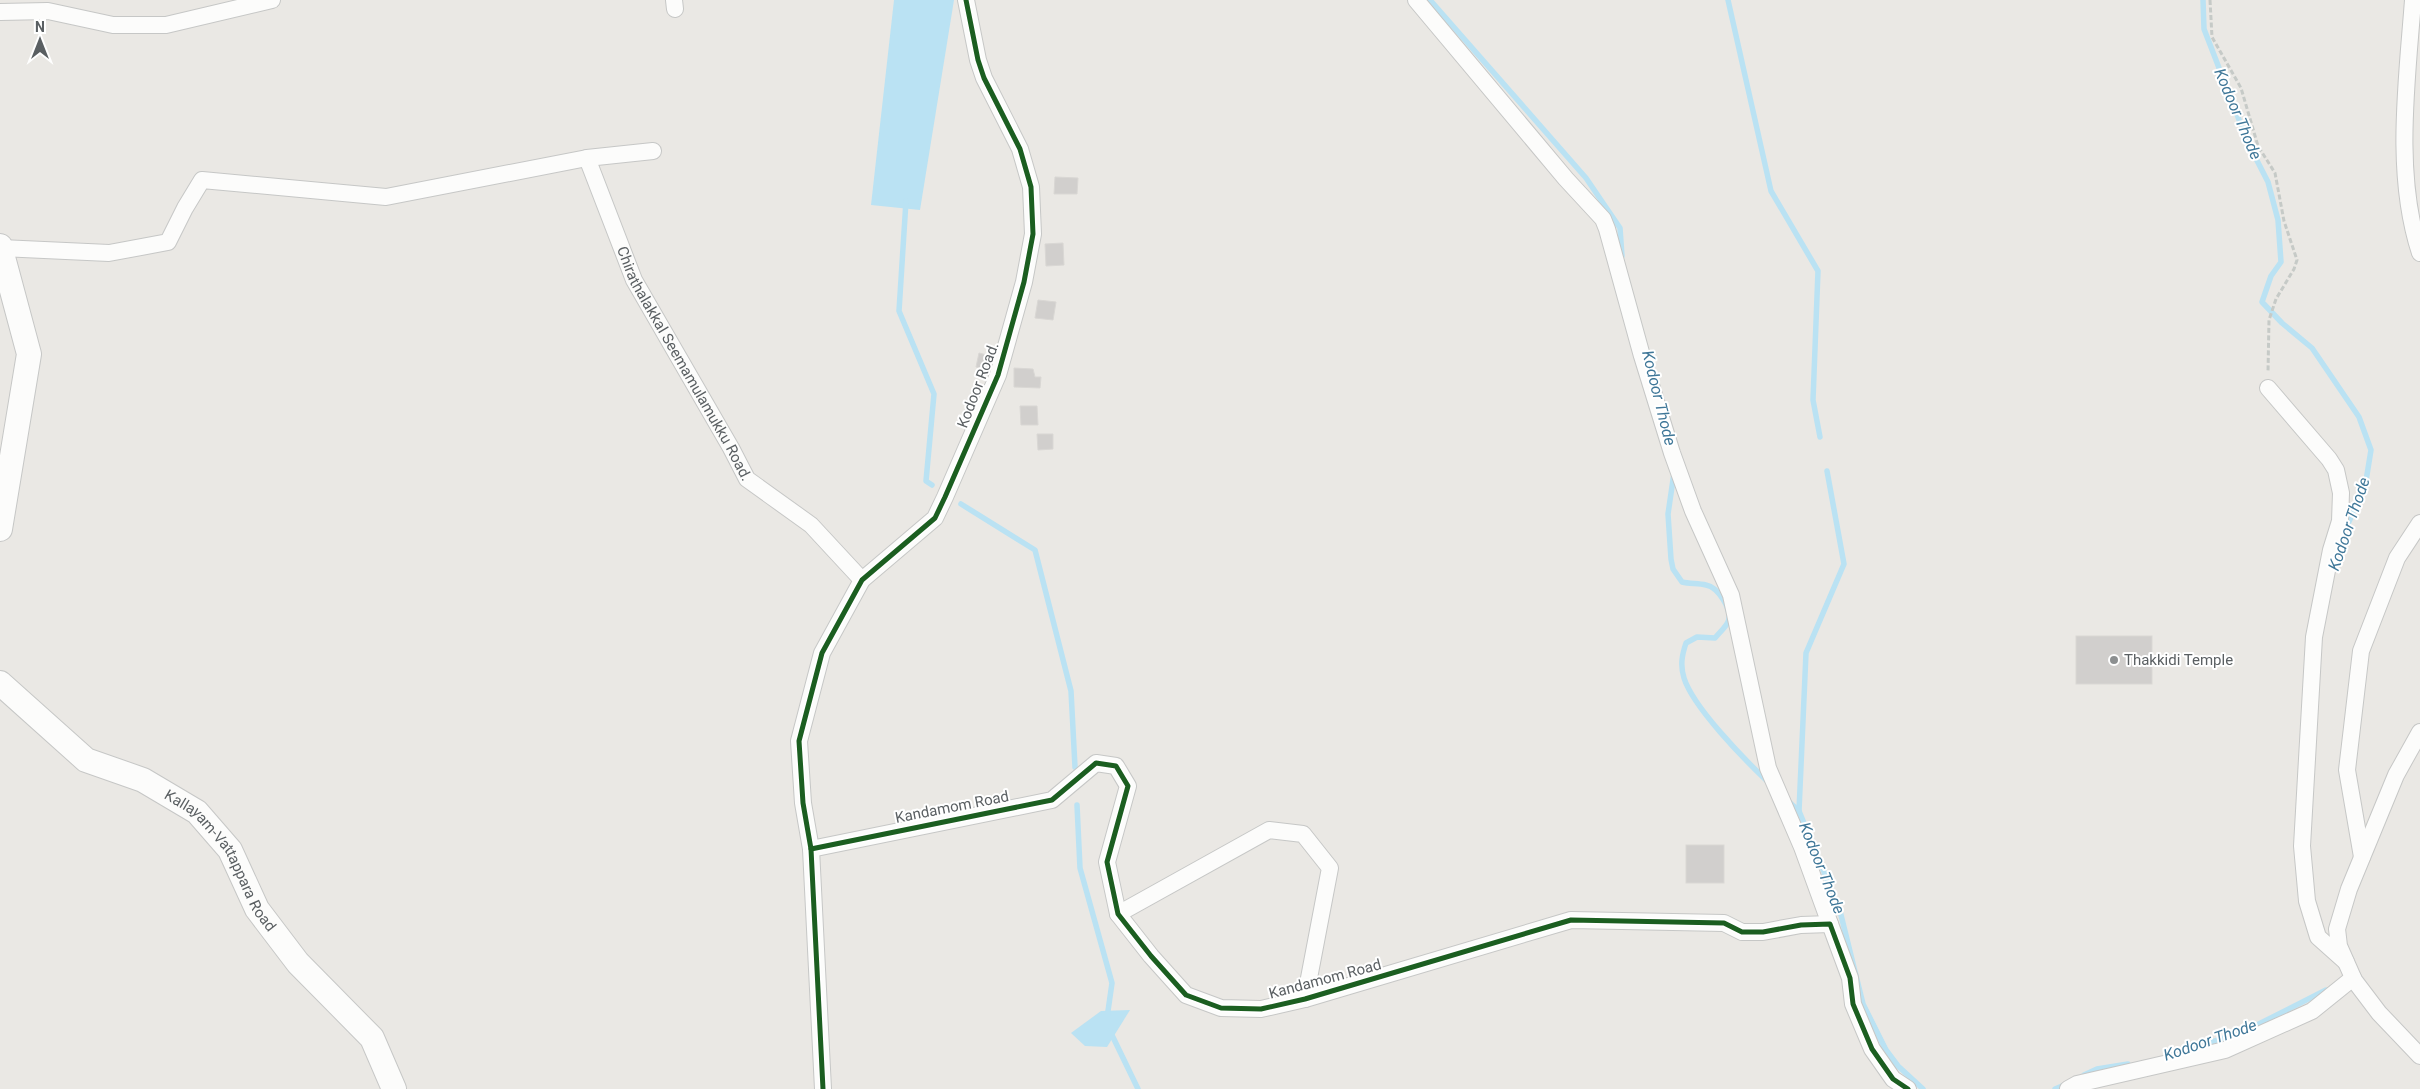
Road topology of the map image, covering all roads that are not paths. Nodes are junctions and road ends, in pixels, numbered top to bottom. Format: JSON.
{"nodes":[{"id":1,"x":272,"y":0,"type":"edge"},
{"id":2,"x":966,"y":0,"type":"edge"},
{"id":3,"x":1416,"y":0,"type":"edge"},
{"id":4,"x":2413,"y":0,"type":"edge"},
{"id":5,"x":0,"y":12,"type":"edge"},
{"id":6,"x":653,"y":152,"type":"dead end"},
{"id":7,"x":587,"y":158,"type":"junction"},
{"id":8,"x":0,"y":247,"type":"edge"},
{"id":9,"x":2420,"y":253,"type":"edge"},
{"id":10,"x":2268,"y":388,"type":"road end"},
{"id":11,"x":2420,"y":523,"type":"edge"},
{"id":12,"x":0,"y":529,"type":"edge"},
{"id":13,"x":862,"y":580,"type":"junction"},
{"id":14,"x":2,"y":688,"type":"edge"},
{"id":15,"x":2420,"y":732,"type":"edge"},
{"id":16,"x":811,"y":848,"type":"junction"},
{"id":17,"x":2362,"y":857,"type":"junction"},
{"id":18,"x":1118,"y":914,"type":"junction"},
{"id":19,"x":1830,"y":924,"type":"junction"},
{"id":20,"x":2346,"y":962,"type":"junction"},
{"id":21,"x":2353,"y":978,"type":"junction"},
{"id":22,"x":1305,"y":999,"type":"junction"},
{"id":23,"x":2420,"y":1056,"type":"edge"},
{"id":24,"x":394,"y":1089,"type":"edge"},
{"id":25,"x":823,"y":1089,"type":"edge"},
{"id":26,"x":1908,"y":1089,"type":"edge"},
{"id":27,"x":2068,"y":1089,"type":"edge"}],
"edges":[{"from":1,"to":5,"type":"street"},
{"from":2,"to":13,"type":"street","name":"Kodoor Road."},
{"from":3,"to":19,"type":"street"},
{"from":4,"to":9,"type":"street"},
{"from":6,"to":7,"type":"street"},
{"from":7,"to":8,"type":"street"},
{"from":7,"to":13,"type":"street","name":"Chirathalakkal Seemamulamukku Road."},
{"from":8,"to":12,"type":"street"},
{"from":10,"to":20,"type":"street"},
{"from":11,"to":17,"type":"street"},
{"from":13,"to":16,"type":"street","name":"Kodoor Road."},
{"from":14,"to":24,"type":"street","name":"Kallayam-Vattappara Road"},
{"from":15,"to":17,"type":"street"},
{"from":16,"to":18,"type":"street","name":"Kandamom Road"},
{"from":16,"to":25,"type":"street","name":"Kodoor Road."},
{"from":17,"to":20,"type":"street"},
{"from":18,"to":22,"type":"street","name":"Kandamom Road"},
{"from":18,"to":22,"type":"street"},
{"from":19,"to":22,"type":"street","name":"Kandamom Road"},
{"from":19,"to":26,"type":"street"},
{"from":20,"to":21,"type":"street"},
{"from":21,"to":23,"type":"street"},
{"from":21,"to":27,"type":"street"}]}
